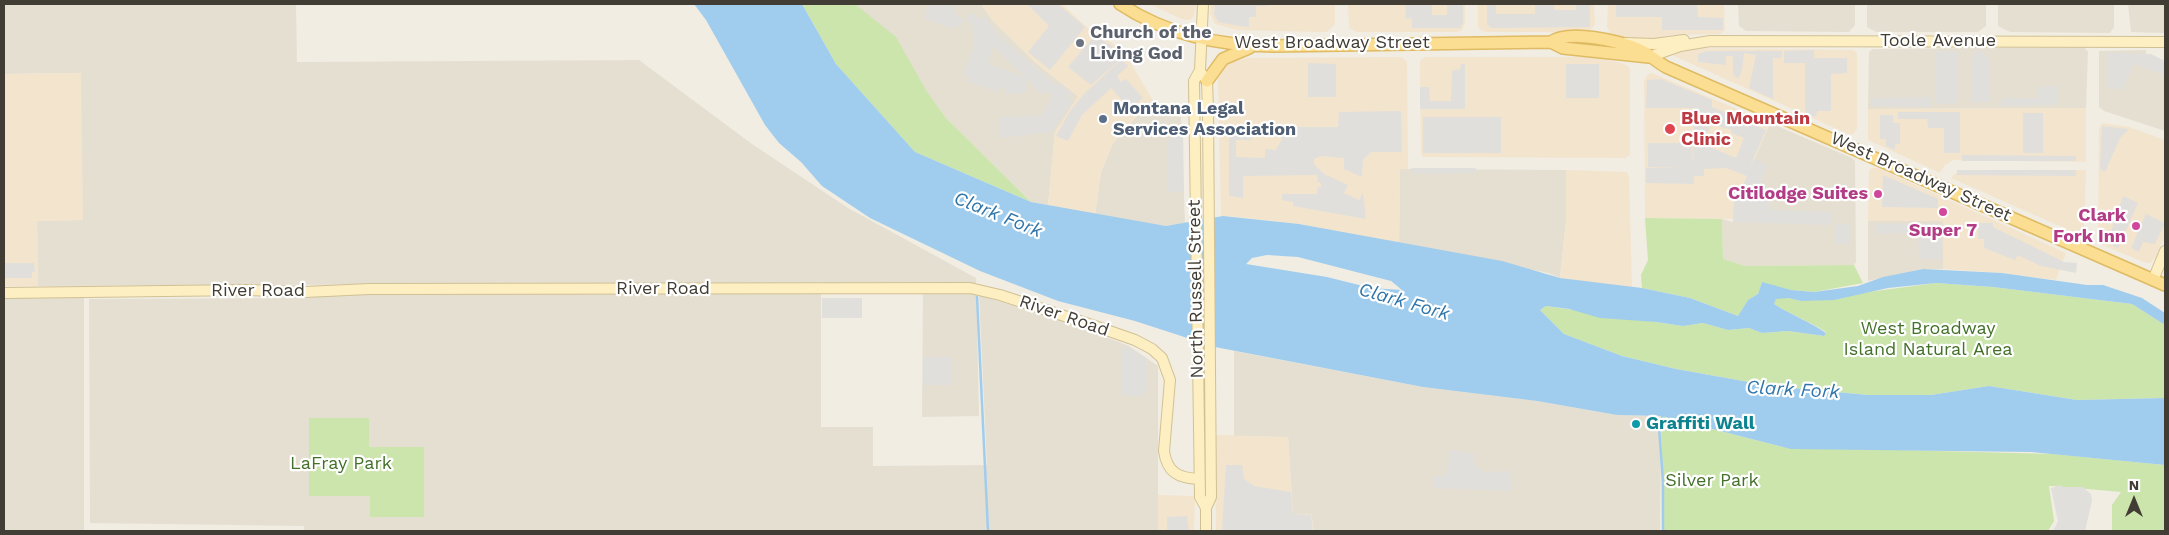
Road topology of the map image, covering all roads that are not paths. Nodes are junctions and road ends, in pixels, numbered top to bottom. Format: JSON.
{"nodes":[{"id":1,"x":1120,"y":4,"type":"edge"},
{"id":2,"x":1203,"y":4,"type":"edge"},
{"id":3,"x":1200,"y":38,"type":"junction"},
{"id":4,"x":1612,"y":41,"type":"junction"},
{"id":5,"x":1710,"y":41,"type":"junction"},
{"id":6,"x":1551,"y":42,"type":"junction"},
{"id":7,"x":2165,"y":42,"type":"edge"},
{"id":8,"x":1257,"y":46,"type":"junction"},
{"id":9,"x":1649,"y":57,"type":"junction"},
{"id":10,"x":1200,"y":70,"type":"junction"},
{"id":11,"x":1207,"y":81,"type":"junction"},
{"id":12,"x":2165,"y":251,"type":"edge"},
{"id":13,"x":2153,"y":280,"type":"junction"},
{"id":14,"x":2165,"y":285,"type":"edge"},
{"id":15,"x":4,"y":293,"type":"edge"},
{"id":16,"x":1199,"y":479,"type":"junction"},
{"id":17,"x":1206,"y":508,"type":"junction"},
{"id":18,"x":1206,"y":531,"type":"edge"}],
"edges":[{"from":1,"to":3,"type":"main road","name":"West Broadway Street"},
{"from":2,"to":3,"type":"main road","name":"North Russell Street"},
{"from":3,"to":8,"type":"main road","name":"West Broadway Street"},
{"from":3,"to":10,"type":"main road","name":"North Russell Street"},
{"from":4,"to":5,"type":"main road","name":"Toole Avenue"},
{"from":4,"to":6,"type":"main road","name":"West Broadway Street"},
{"from":4,"to":9,"type":"main road","name":"West Broadway Street"},
{"from":5,"to":7,"type":"main road","name":"Toole Avenue"},
{"from":5,"to":9,"type":"main road","name":"Toole Avenue"},
{"from":6,"to":8,"type":"main road","name":"West Broadway Street"},
{"from":6,"to":9,"type":"main road","name":"West Broadway Street"},
{"from":8,"to":11,"type":"main road"},
{"from":9,"to":13,"type":"main road","name":"West Broadway Street"},
{"from":10,"to":11,"type":"main road"},
{"from":10,"to":16,"type":"main road","name":"North Russell Street"},
{"from":11,"to":17,"type":"main road","name":"North Russell Street"},
{"from":12,"to":13,"type":"main road"},
{"from":13,"to":14,"type":"main road","name":"West Broadway Street"},
{"from":15,"to":16,"type":"main road","name":"River Road"},
{"from":16,"to":17,"type":"main road","name":"North Russell Street"},
{"from":17,"to":18,"type":"main road","name":"North Russell Street"}]}
